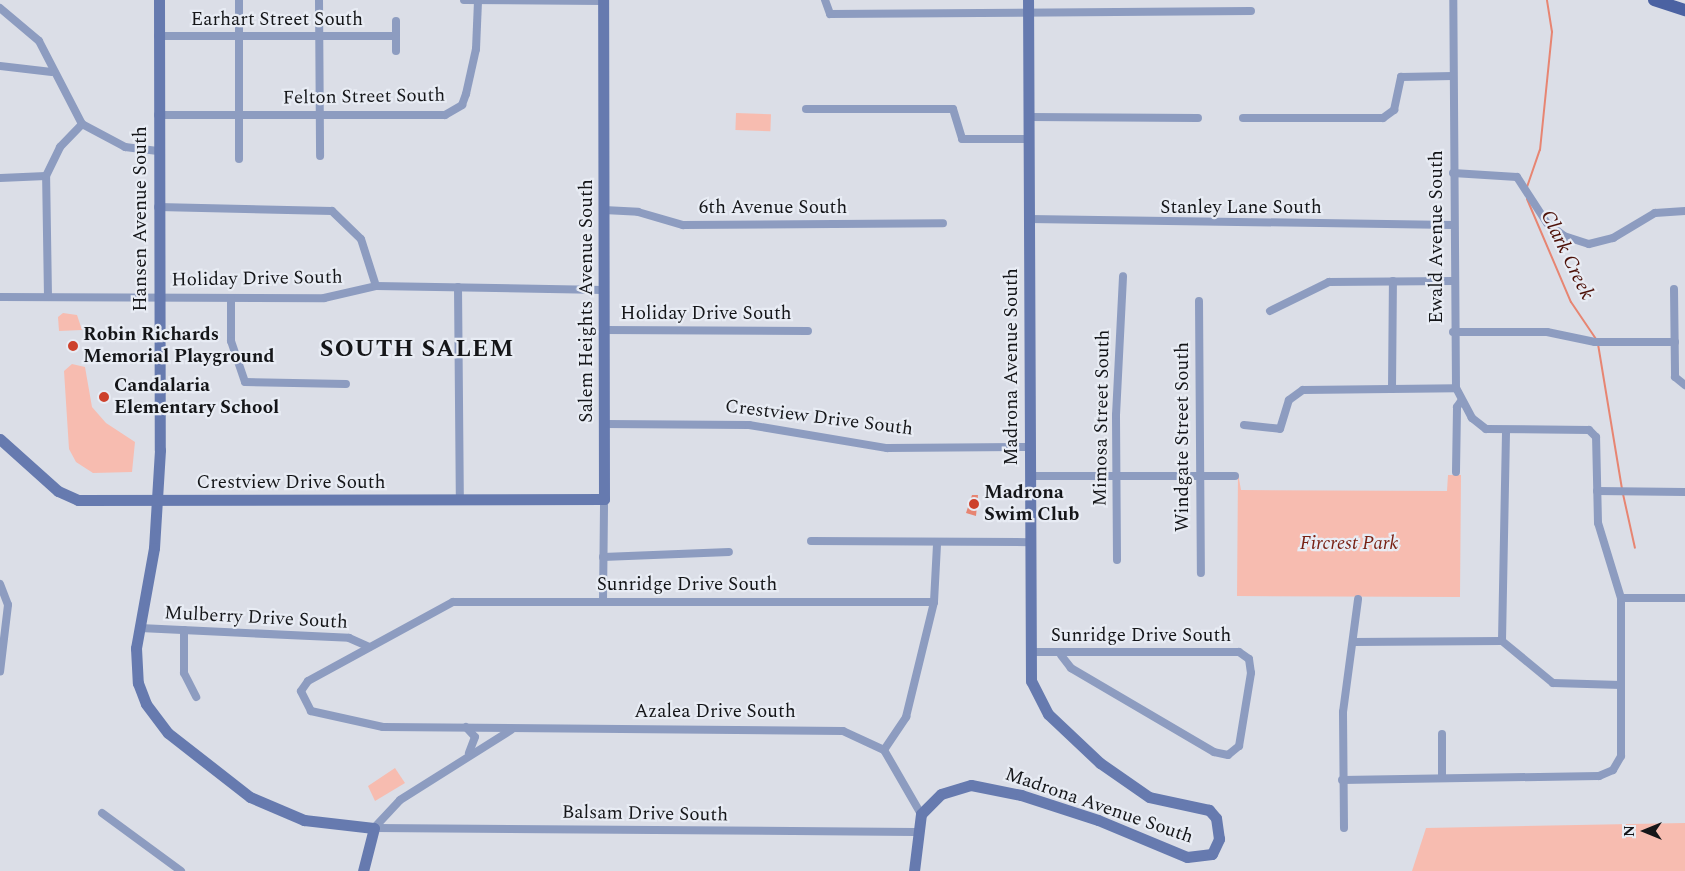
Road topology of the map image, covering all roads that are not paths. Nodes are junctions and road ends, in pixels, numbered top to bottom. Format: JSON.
{"nodes":[{"id":1,"x":159,"y":0,"type":"edge"},
{"id":2,"x":239,"y":0,"type":"edge"},
{"id":3,"x":320,"y":0,"type":"edge"},
{"id":4,"x":464,"y":0,"type":"edge"},
{"id":5,"x":603,"y":0,"type":"edge"},
{"id":6,"x":824,"y":0,"type":"edge"},
{"id":7,"x":1028,"y":0,"type":"edge"},
{"id":8,"x":1453,"y":0,"type":"edge"},
{"id":9,"x":1654,"y":0,"type":"edge"},
{"id":10,"x":478,"y":2,"type":"junction"},
{"id":11,"x":0,"y":8,"type":"edge"},
{"id":12,"x":1685,"y":10,"type":"edge"},
{"id":13,"x":1251,"y":11,"type":"dead end"},
{"id":14,"x":1028,"y":13,"type":"junction"},
{"id":15,"x":396,"y":21,"type":"dead end"},
{"id":16,"x":239,"y":35,"type":"junction"},
{"id":17,"x":158,"y":36,"type":"junction"},
{"id":18,"x":319,"y":36,"type":"junction"},
{"id":19,"x":396,"y":36,"type":"junction"},
{"id":20,"x":396,"y":51,"type":"dead end"},
{"id":21,"x":0,"y":66,"type":"edge"},
{"id":22,"x":52,"y":72,"type":"junction"},
{"id":23,"x":1453,"y":76,"type":"junction"},
{"id":24,"x":806,"y":110,"type":"dead end"},
{"id":25,"x":158,"y":115,"type":"junction"},
{"id":26,"x":239,"y":116,"type":"junction"},
{"id":27,"x":320,"y":116,"type":"junction"},
{"id":28,"x":1028,"y":117,"type":"junction"},
{"id":29,"x":1198,"y":118,"type":"dead end"},
{"id":30,"x":1243,"y":118,"type":"dead end"},
{"id":31,"x":82,"y":124,"type":"junction"},
{"id":32,"x":1028,"y":139,"type":"junction"},
{"id":33,"x":158,"y":151,"type":"junction"},
{"id":34,"x":320,"y":156,"type":"dead end"},
{"id":35,"x":239,"y":159,"type":"dead end"},
{"id":36,"x":1453,"y":173,"type":"junction"},
{"id":37,"x":46,"y":176,"type":"junction"},
{"id":38,"x":0,"y":178,"type":"edge"},
{"id":39,"x":158,"y":207,"type":"junction"},
{"id":40,"x":604,"y":210,"type":"junction"},
{"id":41,"x":1685,"y":211,"type":"edge"},
{"id":42,"x":1029,"y":219,"type":"junction"},
{"id":43,"x":943,"y":223,"type":"dead end"},
{"id":44,"x":1453,"y":225,"type":"junction"},
{"id":45,"x":1123,"y":276,"type":"dead end"},
{"id":46,"x":1453,"y":280,"type":"junction"},
{"id":47,"x":1394,"y":281,"type":"junction"},
{"id":48,"x":376,"y":286,"type":"junction"},
{"id":49,"x":458,"y":287,"type":"junction"},
{"id":50,"x":1674,"y":289,"type":"dead end"},
{"id":51,"x":604,"y":290,"type":"junction"},
{"id":52,"x":0,"y":297,"type":"edge"},
{"id":53,"x":48,"y":297,"type":"junction"},
{"id":54,"x":159,"y":298,"type":"junction"},
{"id":55,"x":231,"y":298,"type":"junction"},
{"id":56,"x":1199,"y":301,"type":"dead end"},
{"id":57,"x":1270,"y":310,"type":"dead end"},
{"id":58,"x":604,"y":330,"type":"junction"},
{"id":59,"x":808,"y":332,"type":"dead end"},
{"id":60,"x":1453,"y":332,"type":"junction"},
{"id":61,"x":1676,"y":342,"type":"junction"},
{"id":62,"x":346,"y":384,"type":"dead end"},
{"id":63,"x":1681,"y":384,"type":"edge"},
{"id":64,"x":1456,"y":388,"type":"junction"},
{"id":65,"x":1392,"y":389,"type":"junction"},
{"id":66,"x":1461,"y":401,"type":"junction"},
{"id":67,"x":605,"y":424,"type":"junction"},
{"id":68,"x":1244,"y":426,"type":"dead end"},
{"id":69,"x":1506,"y":430,"type":"junction"},
{"id":70,"x":0,"y":439,"type":"edge"},
{"id":71,"x":1030,"y":447,"type":"junction"},
{"id":72,"x":1456,"y":472,"type":"dead end"},
{"id":73,"x":1030,"y":476,"type":"junction"},
{"id":74,"x":1200,"y":476,"type":"junction"},
{"id":75,"x":1236,"y":476,"type":"dead end"},
{"id":76,"x":1116,"y":477,"type":"junction"},
{"id":77,"x":1598,"y":491,"type":"junction"},
{"id":78,"x":1685,"y":492,"type":"edge"},
{"id":79,"x":604,"y":499,"type":"junction"},
{"id":80,"x":157,"y":500,"type":"junction"},
{"id":81,"x":460,"y":500,"type":"junction"},
{"id":82,"x":811,"y":541,"type":"dead end"},
{"id":83,"x":1030,"y":542,"type":"junction"},
{"id":84,"x":937,"y":544,"type":"junction"},
{"id":85,"x":729,"y":552,"type":"dead end"},
{"id":86,"x":603,"y":557,"type":"junction"},
{"id":87,"x":1117,"y":560,"type":"dead end"},
{"id":88,"x":1200,"y":573,"type":"dead end"},
{"id":89,"x":0,"y":584,"type":"edge"},
{"id":90,"x":1621,"y":598,"type":"junction"},
{"id":91,"x":1685,"y":598,"type":"edge"},
{"id":92,"x":1358,"y":599,"type":"dead end"},
{"id":93,"x":602,"y":602,"type":"junction"},
{"id":94,"x":934,"y":602,"type":"junction"},
{"id":95,"x":140,"y":628,"type":"junction"},
{"id":96,"x":184,"y":630,"type":"junction"},
{"id":97,"x":1353,"y":642,"type":"junction"},
{"id":98,"x":1502,"y":642,"type":"junction"},
{"id":99,"x":369,"y":647,"type":"junction"},
{"id":100,"x":1030,"y":652,"type":"junction"},
{"id":101,"x":1061,"y":655,"type":"junction"},
{"id":102,"x":0,"y":672,"type":"edge"},
{"id":103,"x":1621,"y":685,"type":"junction"},
{"id":104,"x":301,"y":691,"type":"joint"},
{"id":105,"x":196,"y":696,"type":"dead end"},
{"id":106,"x":466,"y":727,"type":"junction"},
{"id":107,"x":513,"y":729,"type":"junction"},
{"id":108,"x":1442,"y":734,"type":"dead end"},
{"id":109,"x":884,"y":750,"type":"junction"},
{"id":110,"x":470,"y":753,"type":"junction"},
{"id":111,"x":1442,"y":777,"type":"junction"},
{"id":112,"x":1342,"y":780,"type":"junction"},
{"id":113,"x":102,"y":813,"type":"dead end"},
{"id":114,"x":921,"y":814,"type":"junction"},
{"id":115,"x":374,"y":828,"type":"junction"},
{"id":116,"x":1344,"y":828,"type":"dead end"},
{"id":117,"x":916,"y":832,"type":"junction"},
{"id":118,"x":181,"y":871,"type":"edge"},
{"id":119,"x":363,"y":871,"type":"edge"},
{"id":120,"x":914,"y":871,"type":"edge"}],
"edges":[{"from":1,"to":17,"type":"street","name":"Hansen Avenue South"},
{"from":2,"to":16,"type":"street"},
{"from":3,"to":18,"type":"street"},
{"from":4,"to":10,"type":"street"},
{"from":5,"to":10,"type":"street"},
{"from":5,"to":40,"type":"street","name":"Salem Heights Avenue South"},
{"from":6,"to":14,"type":"street"},
{"from":7,"to":14,"type":"street","name":"Madrona Avenue South"},
{"from":8,"to":23,"type":"street","name":"Ewald Avenue South"},
{"from":9,"to":12,"type":"main road"},
{"from":10,"to":27,"type":"street","name":"Felton Street South"},
{"from":11,"to":22,"type":"street"},
{"from":13,"to":14,"type":"street"},
{"from":14,"to":28,"type":"street","name":"Madrona Avenue South"},
{"from":15,"to":19,"type":"street"},
{"from":16,"to":17,"type":"street","name":"Earhart Street South"},
{"from":16,"to":18,"type":"street","name":"Earhart Street South"},
{"from":16,"to":26,"type":"street"},
{"from":17,"to":25,"type":"street","name":"Hansen Avenue South"},
{"from":18,"to":19,"type":"street","name":"Earhart Street South"},
{"from":18,"to":27,"type":"street"},
{"from":19,"to":20,"type":"street"},
{"from":21,"to":22,"type":"street"},
{"from":22,"to":31,"type":"street"},
{"from":23,"to":30,"type":"street"},
{"from":23,"to":36,"type":"street","name":"Ewald Avenue South"},
{"from":24,"to":32,"type":"street"},
{"from":25,"to":26,"type":"street","name":"Felton Street South"},
{"from":25,"to":33,"type":"street","name":"Hansen Avenue South"},
{"from":26,"to":27,"type":"street","name":"Felton Street South"},
{"from":26,"to":35,"type":"street"},
{"from":27,"to":34,"type":"street"},
{"from":28,"to":29,"type":"street"},
{"from":28,"to":32,"type":"street","name":"Madrona Avenue South"},
{"from":31,"to":33,"type":"street"},
{"from":31,"to":37,"type":"street"},
{"from":32,"to":42,"type":"street","name":"Madrona Avenue South"},
{"from":33,"to":39,"type":"street","name":"Hansen Avenue South"},
{"from":36,"to":41,"type":"street"},
{"from":36,"to":44,"type":"street","name":"Ewald Avenue South"},
{"from":37,"to":38,"type":"street"},
{"from":37,"to":53,"type":"street"},
{"from":39,"to":48,"type":"street"},
{"from":39,"to":54,"type":"street","name":"Hansen Avenue South"},
{"from":40,"to":43,"type":"street","name":"6th Avenue South"},
{"from":40,"to":51,"type":"street","name":"Salem Heights Avenue South"},
{"from":42,"to":44,"type":"street","name":"Stanley Lane South"},
{"from":42,"to":71,"type":"street","name":"Madrona Avenue South"},
{"from":44,"to":46,"type":"street","name":"Ewald Avenue South"},
{"from":45,"to":76,"type":"street","name":"Mimosa Street South"},
{"from":46,"to":47,"type":"street"},
{"from":46,"to":60,"type":"street","name":"Ewald Avenue South"},
{"from":47,"to":57,"type":"street"},
{"from":47,"to":65,"type":"street"},
{"from":48,"to":49,"type":"street","name":"Holiday Drive South"},
{"from":48,"to":55,"type":"street","name":"Holiday Drive South"},
{"from":49,"to":51,"type":"street","name":"Holiday Drive South"},
{"from":49,"to":81,"type":"street"},
{"from":50,"to":61,"type":"street"},
{"from":51,"to":58,"type":"street","name":"Salem Heights Avenue South"},
{"from":52,"to":53,"type":"street","name":"Holiday Drive South"},
{"from":53,"to":54,"type":"street","name":"Holiday Drive South"},
{"from":54,"to":55,"type":"street","name":"Holiday Drive South"},
{"from":54,"to":80,"type":"street","name":"Hansen Avenue South"},
{"from":55,"to":62,"type":"street"},
{"from":56,"to":74,"type":"street","name":"Windgate Street South"},
{"from":58,"to":59,"type":"street","name":"Holiday Drive South"},
{"from":58,"to":67,"type":"street","name":"Salem Heights Avenue South"},
{"from":60,"to":61,"type":"street"},
{"from":60,"to":64,"type":"street","name":"Ewald Avenue South"},
{"from":61,"to":63,"type":"street"},
{"from":64,"to":65,"type":"street"},
{"from":64,"to":66,"type":"street","name":"Ewald Avenue South"},
{"from":65,"to":68,"type":"street"},
{"from":66,"to":69,"type":"street"},
{"from":66,"to":72,"type":"street"},
{"from":67,"to":71,"type":"street","name":"Crestview Drive South"},
{"from":67,"to":79,"type":"street","name":"Salem Heights Avenue South"},
{"from":69,"to":77,"type":"street"},
{"from":69,"to":98,"type":"street"},
{"from":70,"to":80,"type":"street","name":"Crestview Drive South"},
{"from":71,"to":73,"type":"street","name":"Madrona Avenue South"},
{"from":73,"to":76,"type":"street"},
{"from":73,"to":83,"type":"street","name":"Madrona Avenue South"},
{"from":74,"to":75,"type":"street"},
{"from":74,"to":76,"type":"street"},
{"from":74,"to":88,"type":"street","name":"Windgate Street South"},
{"from":76,"to":87,"type":"street","name":"Mimosa Street South"},
{"from":77,"to":78,"type":"street"},
{"from":77,"to":90,"type":"street"},
{"from":79,"to":81,"type":"street","name":"Crestview Drive South"},
{"from":79,"to":86,"type":"street","name":"Salem Heights Avenue South"},
{"from":80,"to":81,"type":"street","name":"Crestview Drive South"},
{"from":80,"to":95,"type":"street","name":"Hansen Avenue South"},
{"from":82,"to":84,"type":"street"},
{"from":83,"to":84,"type":"street"},
{"from":83,"to":100,"type":"street","name":"Madrona Avenue South"},
{"from":84,"to":94,"type":"street"},
{"from":85,"to":86,"type":"street"},
{"from":86,"to":93,"type":"street","name":"Salem Heights Avenue South"},
{"from":89,"to":102,"type":"street"},
{"from":90,"to":91,"type":"street"},
{"from":90,"to":103,"type":"street"},
{"from":92,"to":97,"type":"street"},
{"from":93,"to":94,"type":"street","name":"Sunridge Drive South"},
{"from":93,"to":99,"type":"street","name":"Sunridge Drive South"},
{"from":94,"to":109,"type":"street"},
{"from":95,"to":96,"type":"street","name":"Mulberry Drive South"},
{"from":95,"to":115,"type":"street","name":"Hansen Avenue South"},
{"from":96,"to":99,"type":"street","name":"Mulberry Drive South"},
{"from":96,"to":105,"type":"street"},
{"from":97,"to":98,"type":"street"},
{"from":97,"to":112,"type":"street"},
{"from":98,"to":103,"type":"street"},
{"from":99,"to":104,"type":"street","name":"Sunridge Drive South"},
{"from":100,"to":101,"type":"street","name":"Sunridge Drive South"},
{"from":100,"to":114,"type":"street","name":"Madrona Avenue South"},
{"from":101,"to":101,"type":"street","name":"Sunridge Drive South"},
{"from":103,"to":111,"type":"street"},
{"from":104,"to":106,"type":"street","name":"Azalea Drive South"},
{"from":106,"to":107,"type":"street","name":"Azalea Drive South"},
{"from":106,"to":110,"type":"street"},
{"from":107,"to":109,"type":"street","name":"Azalea Drive South"},
{"from":107,"to":110,"type":"street"},
{"from":108,"to":111,"type":"street"},
{"from":109,"to":114,"type":"street"},
{"from":110,"to":115,"type":"street"},
{"from":111,"to":112,"type":"street"},
{"from":112,"to":116,"type":"street"},
{"from":113,"to":118,"type":"street"},
{"from":114,"to":117,"type":"street"},
{"from":115,"to":117,"type":"street","name":"Balsam Drive South"},
{"from":115,"to":119,"type":"street"},
{"from":117,"to":120,"type":"street"}]}
